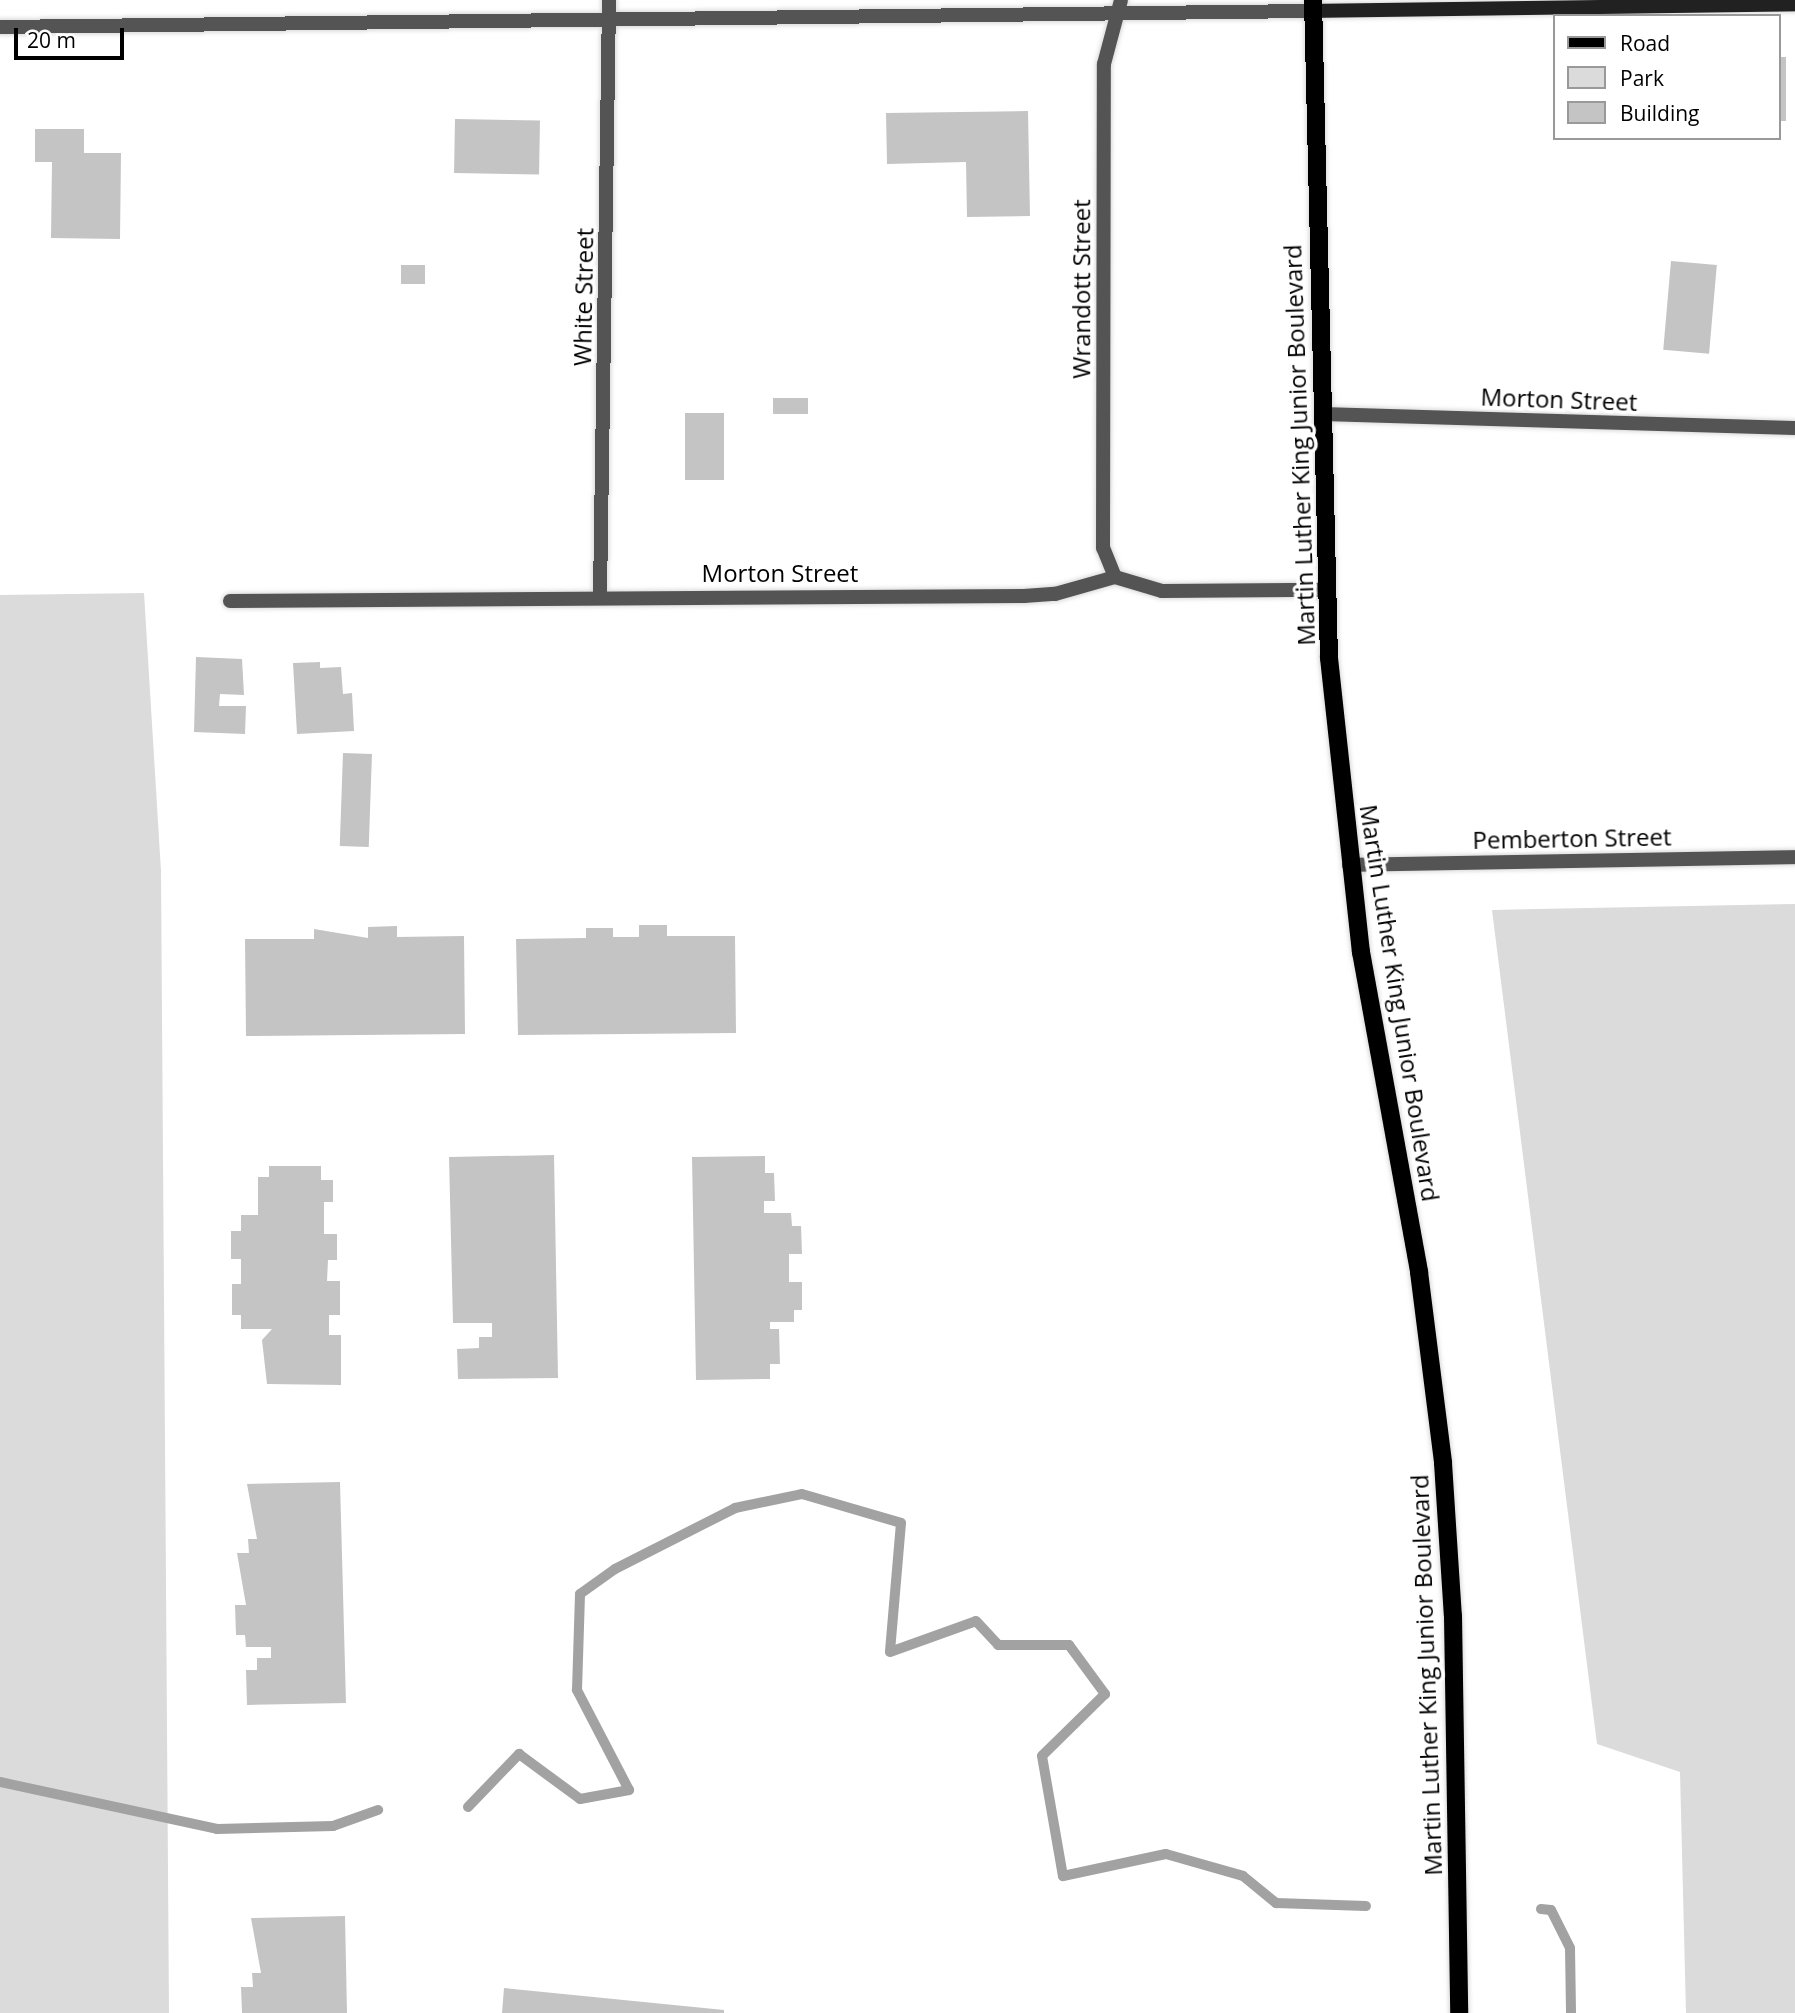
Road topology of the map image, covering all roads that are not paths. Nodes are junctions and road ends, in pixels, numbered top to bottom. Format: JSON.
{"nodes":[{"id":1,"x":609,"y":0,"type":"edge"},
{"id":2,"x":1795,"y":4,"type":"edge"},
{"id":3,"x":1313,"y":5,"type":"edge"},
{"id":4,"x":1120,"y":7,"type":"edge"},
{"id":5,"x":609,"y":24,"type":"junction"},
{"id":6,"x":0,"y":27,"type":"edge"},
{"id":7,"x":1321,"y":414,"type":"junction"},
{"id":8,"x":1795,"y":428,"type":"edge"},
{"id":9,"x":1115,"y":577,"type":"junction"},
{"id":10,"x":1325,"y":590,"type":"junction"},
{"id":11,"x":600,"y":595,"type":"junction"},
{"id":12,"x":230,"y":601,"type":"dead end"},
{"id":13,"x":1795,"y":857,"type":"edge"},
{"id":14,"x":1349,"y":866,"type":"junction"},
{"id":15,"x":1460,"y":2013,"type":"edge"}],
"edges":[{"from":1,"to":5,"type":"street","name":"White Street"},
{"from":2,"to":3,"type":"street"},
{"from":3,"to":4,"type":"street"},
{"from":3,"to":7,"type":"main road","name":"Martin Luther King Junior Boulevard"},
{"from":4,"to":5,"type":"street"},
{"from":4,"to":9,"type":"street","name":"Wrandott Street"},
{"from":5,"to":6,"type":"street"},
{"from":5,"to":11,"type":"street","name":"White Street"},
{"from":7,"to":8,"type":"street","name":"Morton Street"},
{"from":7,"to":10,"type":"main road","name":"Martin Luther King Junior Boulevard"},
{"from":9,"to":10,"type":"street","name":"Morton Street"},
{"from":9,"to":11,"type":"street","name":"Morton Street"},
{"from":10,"to":14,"type":"main road","name":"Martin Luther King Junior Boulevard"},
{"from":11,"to":12,"type":"street","name":"Morton Street"},
{"from":13,"to":14,"type":"street","name":"Pemberton Street"},
{"from":14,"to":15,"type":"main road","name":"Martin Luther King Junior Boulevard"}]}
